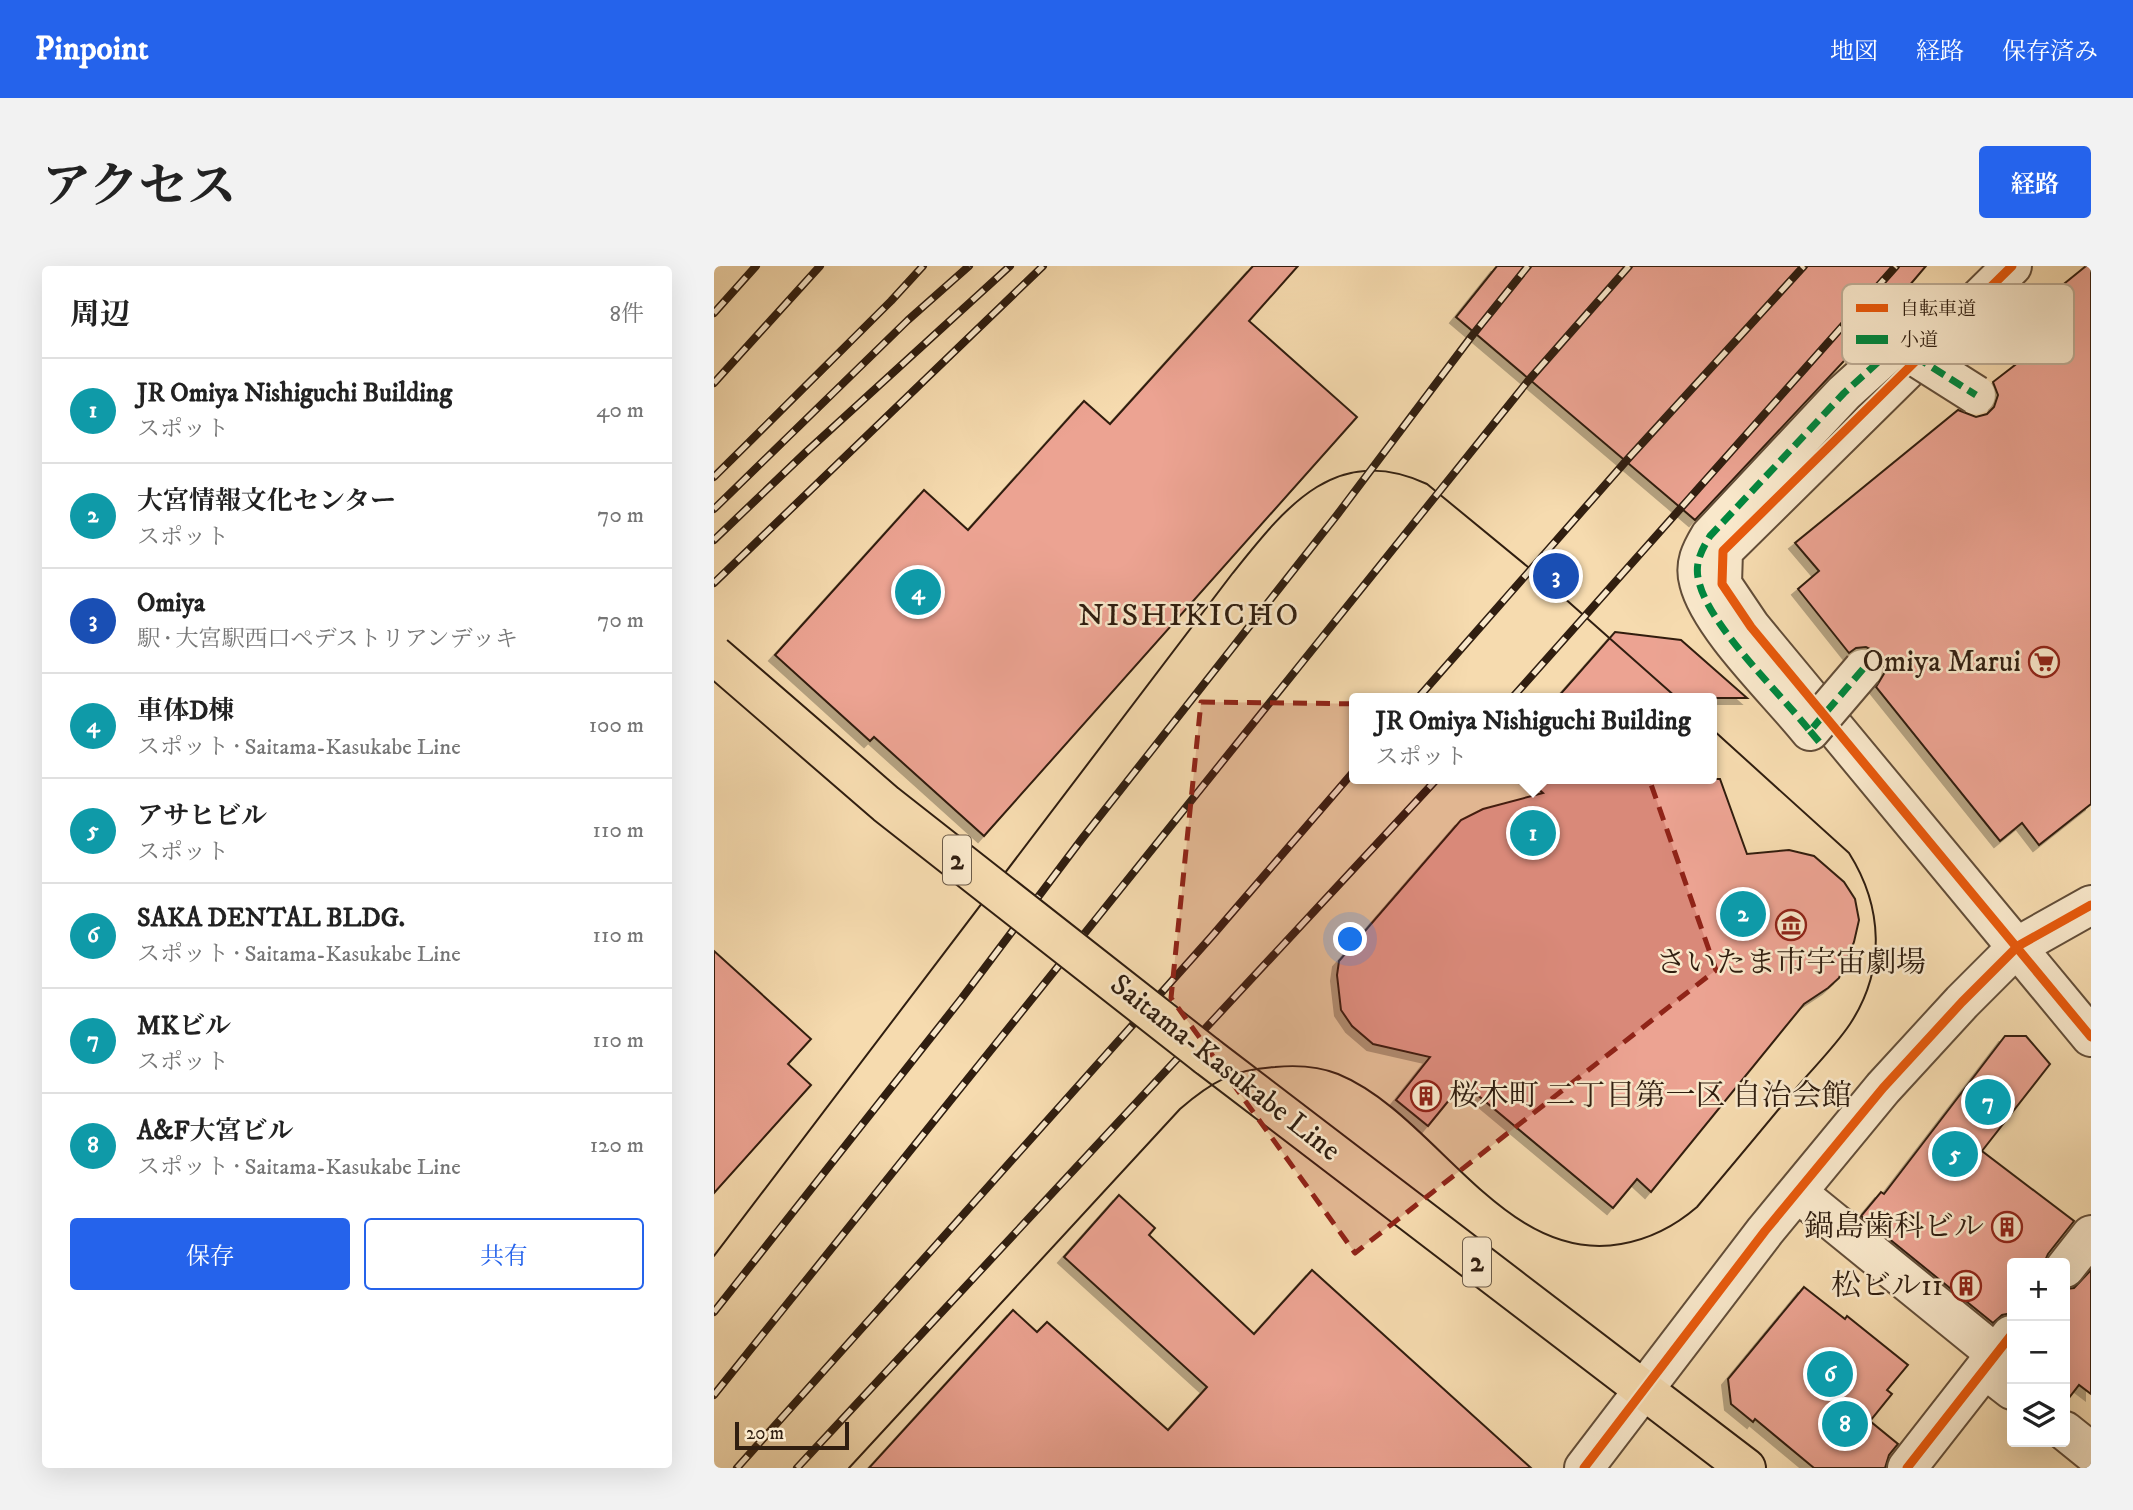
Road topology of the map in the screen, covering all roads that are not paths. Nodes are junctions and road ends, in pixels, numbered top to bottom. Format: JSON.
{"nodes":[{"id":1,"x":2012,"y":266,"type":"edge"},
{"id":2,"x":1994,"y":284,"type":"edge"},
{"id":3,"x":1864,"y":364,"type":"edge"},
{"id":4,"x":1913,"y":364,"type":"edge"},
{"id":5,"x":1927,"y":364,"type":"edge"},
{"id":6,"x":1976,"y":395,"type":"dead end"},
{"id":7,"x":714,"y":655,"type":"edge"},
{"id":8,"x":1863,"y":668,"type":"dead end"},
{"id":9,"x":2091,"y":905,"type":"edge"},
{"id":10,"x":2018,"y":946,"type":"junction"},
{"id":11,"x":2091,"y":1037,"type":"edge"},
{"id":12,"x":1798,"y":1193,"type":"junction"},
{"id":13,"x":2091,"y":1235,"type":"edge"},
{"id":14,"x":2070,"y":1262,"type":"edge"},
{"id":15,"x":2001,"y":1362,"type":"edge"},
{"id":16,"x":1643,"y":1390,"type":"junction"},
{"id":17,"x":2070,"y":1435,"type":"edge"},
{"id":18,"x":2091,"y":1451,"type":"edge"},
{"id":19,"x":1584,"y":1468,"type":"edge"},
{"id":20,"x":1746,"y":1468,"type":"edge"},
{"id":21,"x":1907,"y":1468,"type":"edge"}],
"edges":[{"from":1,"to":2,"type":"street"},
{"from":3,"to":8,"type":"street","bridge":true},
{"from":4,"to":10,"type":"street"},
{"from":5,"to":6,"type":"street","bridge":true},
{"from":7,"to":16,"type":"main road","name":"Saitama-Kasukabe Line","number":"2","bridge":true},
{"from":9,"to":10,"type":"street"},
{"from":10,"to":11,"type":"street"},
{"from":10,"to":12,"type":"street"},
{"from":12,"to":15,"type":"street"},
{"from":12,"to":16,"type":"street"},
{"from":13,"to":14,"type":"street"},
{"from":15,"to":21,"type":"street"},
{"from":16,"to":19,"type":"street"},
{"from":16,"to":20,"type":"main road","name":"Saitama-Kasukabe Line","number":"2"},
{"from":17,"to":18,"type":"street"}]}
